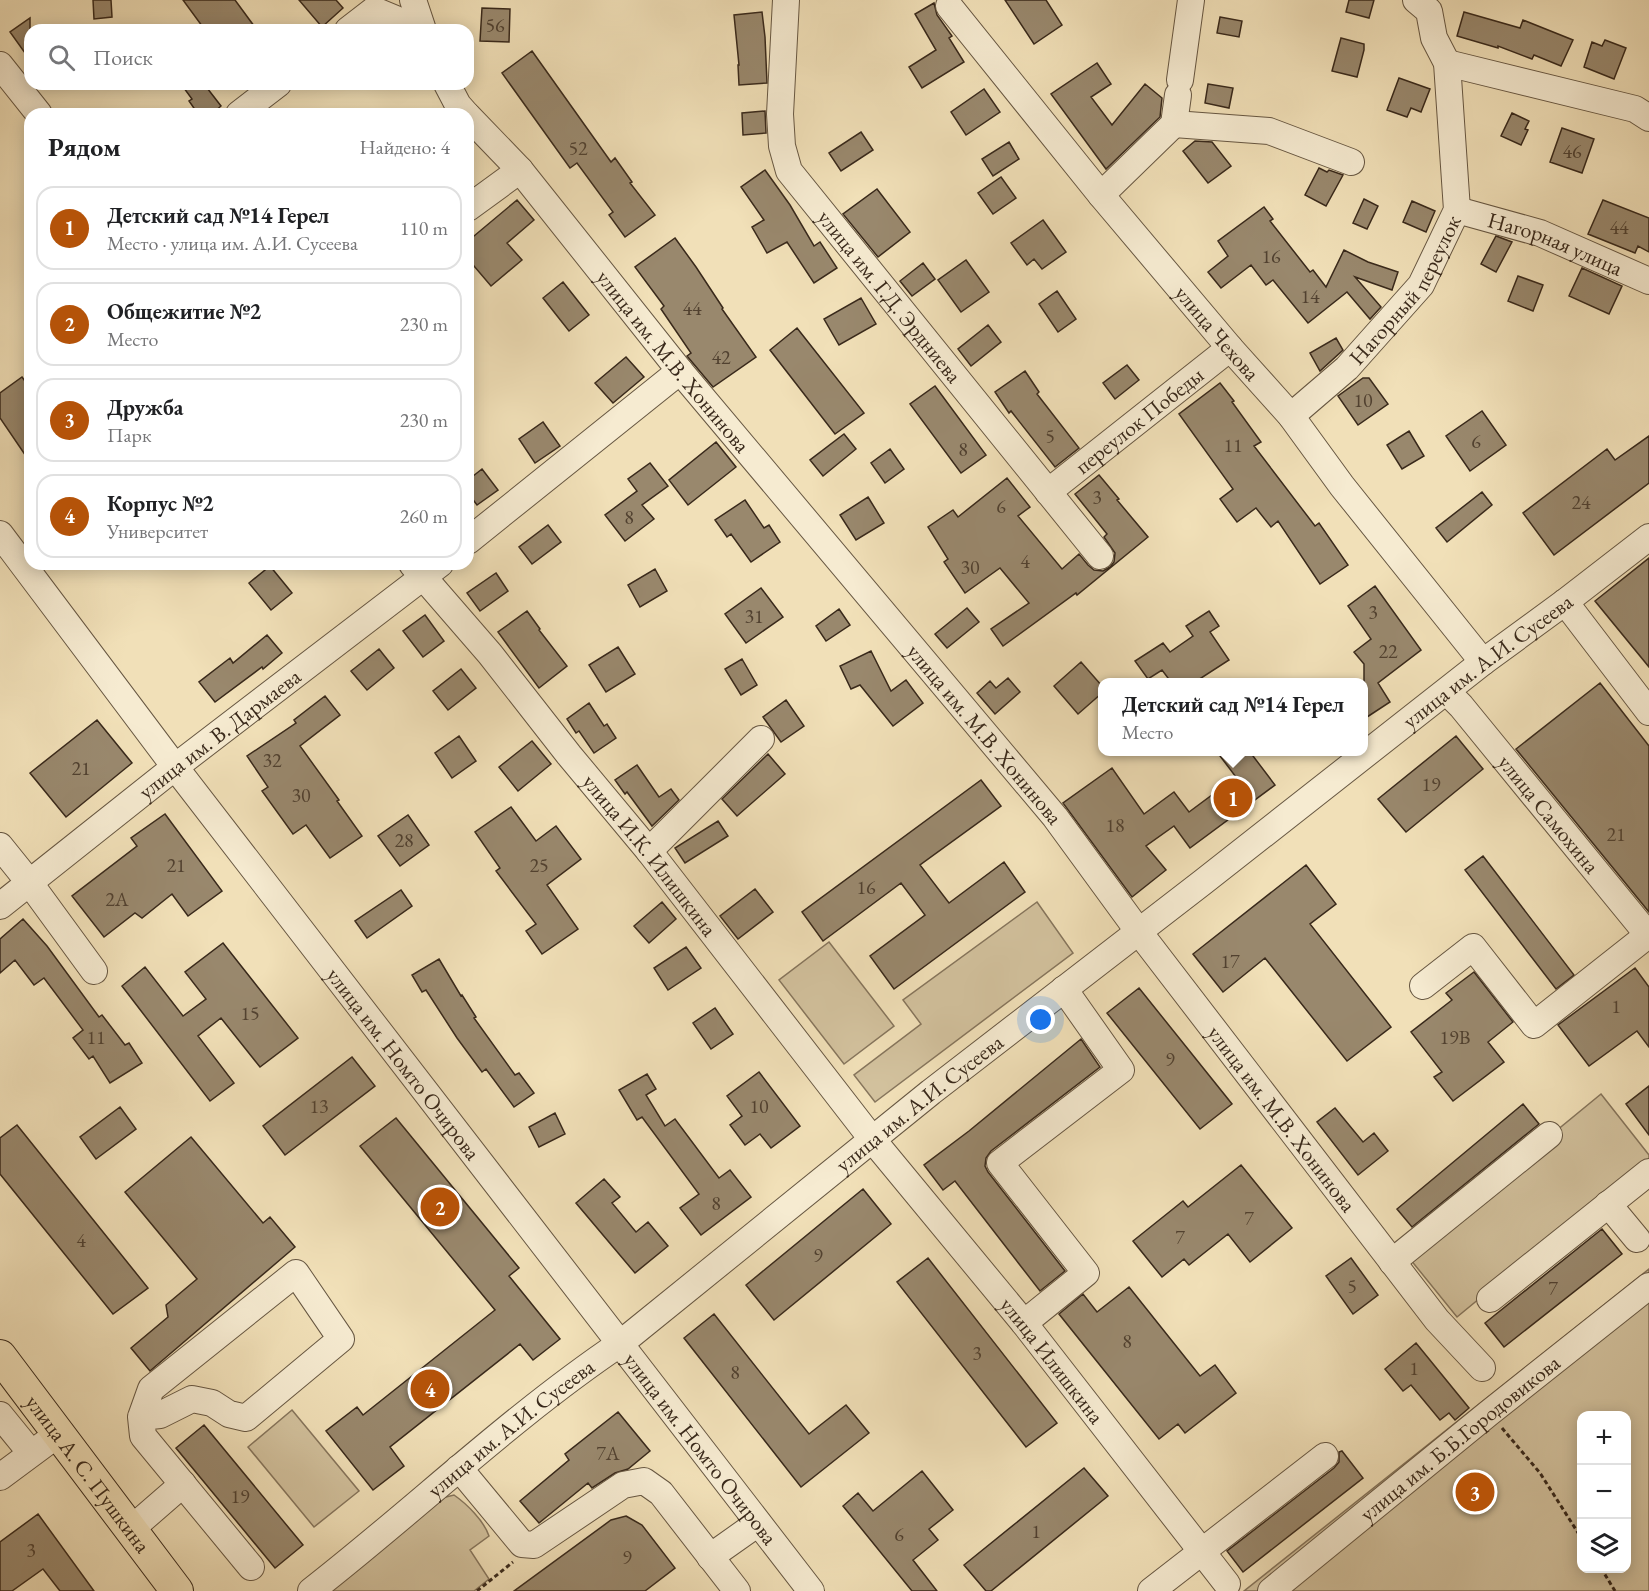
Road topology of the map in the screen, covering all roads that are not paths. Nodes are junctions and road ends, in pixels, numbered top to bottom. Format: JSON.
{"nodes":[{"id":1,"x":413,"y":0,"type":"edge"},
{"id":2,"x":786,"y":0,"type":"edge"},
{"id":3,"x":1191,"y":0,"type":"edge"},
{"id":4,"x":1416,"y":0,"type":"edge"},
{"id":5,"x":949,"y":6,"type":"dead end"},
{"id":6,"x":356,"y":24,"type":"edge"},
{"id":7,"x":408,"y":24,"type":"edge"},
{"id":8,"x":420,"y":24,"type":"edge"},
{"id":9,"x":1447,"y":63,"type":"junction"},
{"id":10,"x":0,"y":65,"type":"edge"},
{"id":11,"x":270,"y":90,"type":"edge"},
{"id":12,"x":450,"y":90,"type":"edge"},
{"id":13,"x":34,"y":108,"type":"edge"},
{"id":14,"x":247,"y":108,"type":"edge"},
{"id":15,"x":461,"y":108,"type":"edge"},
{"id":16,"x":1649,"y":118,"type":"edge"},
{"id":17,"x":474,"y":122,"type":"edge"},
{"id":18,"x":1174,"y":124,"type":"junction"},
{"id":19,"x":1351,"y":162,"type":"dead end"},
{"id":20,"x":520,"y":170,"type":"junction"},
{"id":21,"x":1101,"y":195,"type":"junction"},
{"id":22,"x":474,"y":204,"type":"edge"},
{"id":23,"x":1458,"y":210,"type":"junction"},
{"id":24,"x":1649,"y":281,"type":"edge"},
{"id":25,"x":1230,"y":348,"type":"junction"},
{"id":26,"x":680,"y":371,"type":"junction"},
{"id":27,"x":1291,"y":416,"type":"junction"},
{"id":28,"x":1048,"y":492,"type":"junction"},
{"id":29,"x":0,"y":534,"type":"edge"},
{"id":30,"x":474,"y":536,"type":"edge"},
{"id":31,"x":1649,"y":537,"type":"edge"},
{"id":32,"x":1100,"y":556,"type":"dead end"},
{"id":33,"x":24,"y":566,"type":"edge"},
{"id":34,"x":27,"y":570,"type":"edge"},
{"id":35,"x":422,"y":570,"type":"edge"},
{"id":36,"x":427,"y":570,"type":"edge"},
{"id":37,"x":1565,"y":602,"type":"junction"},
{"id":38,"x":1483,"y":662,"type":"junction"},
{"id":39,"x":1447,"y":692,"type":"junction"},
{"id":40,"x":1649,"y":712,"type":"edge"},
{"id":41,"x":761,"y":739,"type":"dead end"},
{"id":42,"x":1368,"y":754,"type":"edge"},
{"id":43,"x":1365,"y":756,"type":"edge"},
{"id":44,"x":175,"y":767,"type":"junction"},
{"id":45,"x":0,"y":846,"type":"edge"},
{"id":46,"x":649,"y":851,"type":"junction"},
{"id":47,"x":29,"y":882,"type":"junction"},
{"id":48,"x":0,"y":906,"type":"edge"},
{"id":49,"x":1139,"y":932,"type":"junction"},
{"id":50,"x":1648,"y":936,"type":"edge"},
{"id":51,"x":94,"y":971,"type":"dead end"},
{"id":52,"x":1423,"y":986,"type":"dead end"},
{"id":53,"x":1064,"y":989,"type":"junction"},
{"id":54,"x":1549,"y":1135,"type":"dead end"},
{"id":55,"x":872,"y":1139,"type":"junction"},
{"id":56,"x":1649,"y":1172,"type":"edge"},
{"id":57,"x":1608,"y":1204,"type":"junction"},
{"id":58,"x":1636,"y":1239,"type":"dead end"},
{"id":59,"x":1392,"y":1262,"type":"junction"},
{"id":60,"x":1649,"y":1287,"type":"edge"},
{"id":61,"x":1490,"y":1299,"type":"dead end"},
{"id":62,"x":1024,"y":1323,"type":"junction"},
{"id":63,"x":621,"y":1343,"type":"junction"},
{"id":64,"x":0,"y":1356,"type":"edge"},
{"id":65,"x":1482,"y":1368,"type":"dead end"},
{"id":66,"x":0,"y":1415,"type":"edge"},
{"id":67,"x":141,"y":1417,"type":"junction"},
{"id":68,"x":58,"y":1434,"type":"junction"},
{"id":69,"x":31,"y":1453,"type":"junction"},
{"id":70,"x":1325,"y":1456,"type":"dead end"},
{"id":71,"x":459,"y":1468,"type":"junction"},
{"id":72,"x":0,"y":1478,"type":"edge"},
{"id":73,"x":183,"y":1484,"type":"junction"},
{"id":74,"x":758,"y":1523,"type":"junction"},
{"id":75,"x":130,"y":1530,"type":"junction"},
{"id":76,"x":1202,"y":1552,"type":"junction"},
{"id":77,"x":710,"y":1557,"type":"junction"},
{"id":78,"x":251,"y":1567,"type":"dead end"},
{"id":79,"x":1227,"y":1584,"type":"dead end"},
{"id":80,"x":177,"y":1591,"type":"edge"},
{"id":81,"x":311,"y":1591,"type":"edge"},
{"id":82,"x":737,"y":1591,"type":"edge"},
{"id":83,"x":811,"y":1591,"type":"edge"},
{"id":84,"x":1151,"y":1591,"type":"edge"},
{"id":85,"x":1271,"y":1591,"type":"edge"}],
"edges":[{"from":1,"to":8,"type":"street"},
{"from":2,"to":28,"type":"street","name":"улица им. Г.Д. Эрдниева"},
{"from":3,"to":18,"type":"street"},
{"from":4,"to":9,"type":"street"},
{"from":5,"to":21,"type":"street","name":"улица Чехова"},
{"from":6,"to":7,"type":"street"},
{"from":9,"to":16,"type":"street"},
{"from":9,"to":23,"type":"street","name":"Нагорный переулок"},
{"from":10,"to":13,"type":"street"},
{"from":11,"to":14,"type":"street"},
{"from":12,"to":15,"type":"street","name":"улица им. М.В. Хонинова"},
{"from":17,"to":20,"type":"street","name":"улица им. М.В. Хонинова"},
{"from":18,"to":19,"type":"street"},
{"from":18,"to":21,"type":"street"},
{"from":20,"to":22,"type":"street"},
{"from":20,"to":26,"type":"street","name":"улица им. М.В. Хонинова"},
{"from":21,"to":25,"type":"street","name":"улица Чехова"},
{"from":23,"to":24,"type":"street","name":"Нагорная улица"},
{"from":23,"to":27,"type":"street","name":"Нагорный переулок"},
{"from":25,"to":27,"type":"street","name":"улица Чехова"},
{"from":25,"to":28,"type":"street","name":"переулок Победы"},
{"from":26,"to":30,"type":"street"},
{"from":26,"to":49,"type":"street","name":"улица им. М.В. Хонинова"},
{"from":27,"to":38,"type":"street","name":"улица Чехова"},
{"from":28,"to":32,"type":"street","name":"улица им. Г.Д. Эрдниева"},
{"from":29,"to":33,"type":"street","name":"улица им. Номто Очирова"},
{"from":31,"to":37,"type":"street","name":"улица им. А.И. Сусеева"},
{"from":34,"to":44,"type":"street","name":"улица им. Номто Очирова"},
{"from":35,"to":44,"type":"street","name":"улица им. В. Дармаева"},
{"from":36,"to":46,"type":"street","name":"улица И.К. Илишкина"},
{"from":37,"to":38,"type":"street","name":"улица им. А.И. Сусеева"},
{"from":37,"to":40,"type":"street"},
{"from":38,"to":39,"type":"street","name":"улица им. А.И. Сусеева"},
{"from":39,"to":42,"type":"street","name":"улица им. А.И. Сусеева"},
{"from":39,"to":50,"type":"street","name":"улица Самохина"},
{"from":41,"to":46,"type":"street"},
{"from":43,"to":49,"type":"street","name":"улица им. А.И. Сусеева"},
{"from":44,"to":47,"type":"street","name":"улица им. В. Дармаева"},
{"from":44,"to":63,"type":"street","name":"улица им. Номто Очирова"},
{"from":45,"to":47,"type":"street"},
{"from":46,"to":55,"type":"street","name":"улица И.К. Илишкина"},
{"from":47,"to":48,"type":"street","name":"улица им. В. Дармаева"},
{"from":47,"to":51,"type":"street"},
{"from":49,"to":53,"type":"street","name":"улица им. А.И. Сусеева"},
{"from":49,"to":59,"type":"street","name":"улица им. М.В. Хонинова"},
{"from":50,"to":52,"type":"street"},
{"from":53,"to":55,"type":"street","name":"улица им. А.И. Сусеева"},
{"from":53,"to":62,"type":"street"},
{"from":54,"to":59,"type":"street"},
{"from":55,"to":62,"type":"street","name":"улица Илишкина"},
{"from":55,"to":63,"type":"street","name":"улица им. А.И. Сусеева"},
{"from":56,"to":57,"type":"street"},
{"from":57,"to":58,"type":"street"},
{"from":57,"to":61,"type":"street"},
{"from":59,"to":65,"type":"street","name":"улица им. М.В. Хонинова"},
{"from":60,"to":85,"type":"street","name":"улица им. Б.Б.Городовикова"},
{"from":62,"to":76,"type":"street","name":"улица Илишкина"},
{"from":63,"to":71,"type":"street","name":"улица им. А.И. Сусеева"},
{"from":63,"to":74,"type":"street","name":"улица им. Номто Очирова"},
{"from":64,"to":68,"type":"main road","name":"улица А. С. Пушкина"},
{"from":66,"to":69,"type":"street"},
{"from":67,"to":67,"type":"street"},
{"from":67,"to":73,"type":"street"},
{"from":68,"to":69,"type":"street"},
{"from":68,"to":75,"type":"main road","name":"улица А. С. Пушкина"},
{"from":69,"to":72,"type":"street"},
{"from":70,"to":76,"type":"street"},
{"from":71,"to":77,"type":"street"},
{"from":71,"to":81,"type":"street","name":"улица им. А.И. Сусеева"},
{"from":73,"to":75,"type":"street"},
{"from":73,"to":78,"type":"street"},
{"from":74,"to":77,"type":"street"},
{"from":74,"to":83,"type":"street","name":"улица им. Номто Очирова"},
{"from":75,"to":80,"type":"main road","name":"улица А. С. Пушкина"},
{"from":76,"to":79,"type":"street","name":"улица Илишкина"},
{"from":76,"to":84,"type":"street"},
{"from":77,"to":82,"type":"street"}]}
